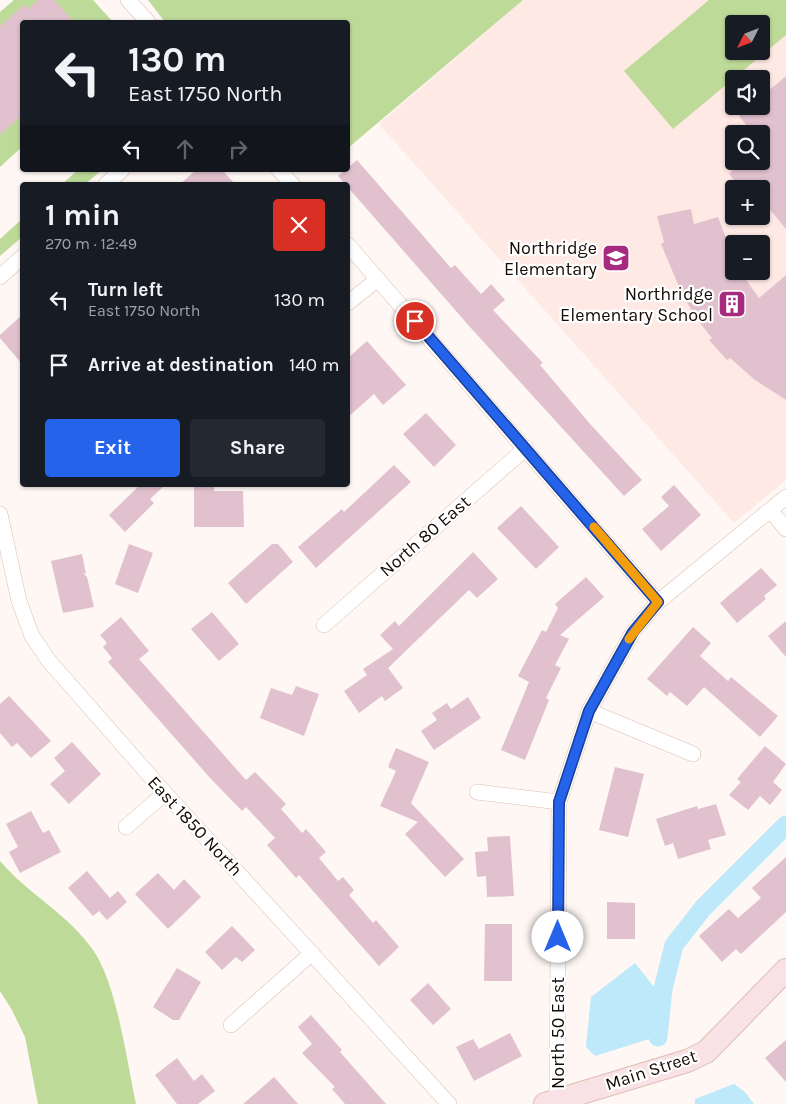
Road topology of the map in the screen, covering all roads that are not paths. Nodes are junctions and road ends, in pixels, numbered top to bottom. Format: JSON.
{"nodes":[{"id":1,"x":128,"y":0,"type":"edge"},
{"id":2,"x":146,"y":20,"type":"edge"},
{"id":3,"x":120,"y":172,"type":"edge"},
{"id":4,"x":281,"y":172,"type":"edge"},
{"id":5,"x":108,"y":182,"type":"edge"},
{"id":6,"x":290,"y":182,"type":"edge"},
{"id":7,"x":350,"y":247,"type":"edge"},
{"id":8,"x":20,"y":260,"type":"edge"},
{"id":9,"x":0,"y":277,"type":"edge"},
{"id":10,"x":378,"y":279,"type":"junction"},
{"id":11,"x":350,"y":301,"type":"edge"},
{"id":12,"x":526,"y":448,"type":"junction"},
{"id":13,"x":786,"y":497,"type":"edge"},
{"id":14,"x":770,"y":510,"type":"junction"},
{"id":15,"x":0,"y":514,"type":"edge"},
{"id":16,"x":786,"y":529,"type":"edge"},
{"id":17,"x":658,"y":602,"type":"junction"},
{"id":18,"x":324,"y":625,"type":"dead end"},
{"id":19,"x":589,"y":711,"type":"junction"},
{"id":20,"x":693,"y":754,"type":"dead end"},
{"id":21,"x":477,"y":792,"type":"dead end"},
{"id":22,"x":165,"y":793,"type":"junction"},
{"id":23,"x":559,"y":802,"type":"junction"},
{"id":24,"x":126,"y":826,"type":"dead end"},
{"id":25,"x":312,"y":953,"type":"junction"},
{"id":26,"x":786,"y":970,"type":"edge"},
{"id":27,"x":231,"y":1025,"type":"dead end"},
{"id":28,"x":553,"y":1102,"type":"edge"},
{"id":29,"x":449,"y":1104,"type":"edge"}],
"edges":[{"from":1,"to":2,"type":"street"},
{"from":3,"to":5,"type":"street"},
{"from":4,"to":6,"type":"street"},
{"from":7,"to":10,"type":"street"},
{"from":8,"to":9,"type":"street"},
{"from":10,"to":11,"type":"street"},
{"from":10,"to":12,"type":"street"},
{"from":12,"to":17,"type":"street"},
{"from":12,"to":18,"type":"street","name":"North 80 East"},
{"from":13,"to":14,"type":"street","name":"North 50 East"},
{"from":14,"to":16,"type":"street"},
{"from":14,"to":17,"type":"street","name":"North 50 East"},
{"from":15,"to":22,"type":"street","name":"East 1850 North"},
{"from":17,"to":19,"type":"street","name":"North 50 East"},
{"from":19,"to":20,"type":"street"},
{"from":19,"to":23,"type":"street","name":"North 50 East"},
{"from":21,"to":23,"type":"street"},
{"from":22,"to":24,"type":"street"},
{"from":22,"to":25,"type":"street","name":"East 1850 North"},
{"from":23,"to":28,"type":"street","name":"North 50 East"},
{"from":25,"to":27,"type":"street"},
{"from":25,"to":29,"type":"street","name":"East 1850 North"},
{"from":26,"to":28,"type":"street","name":"Main Street"}]}
